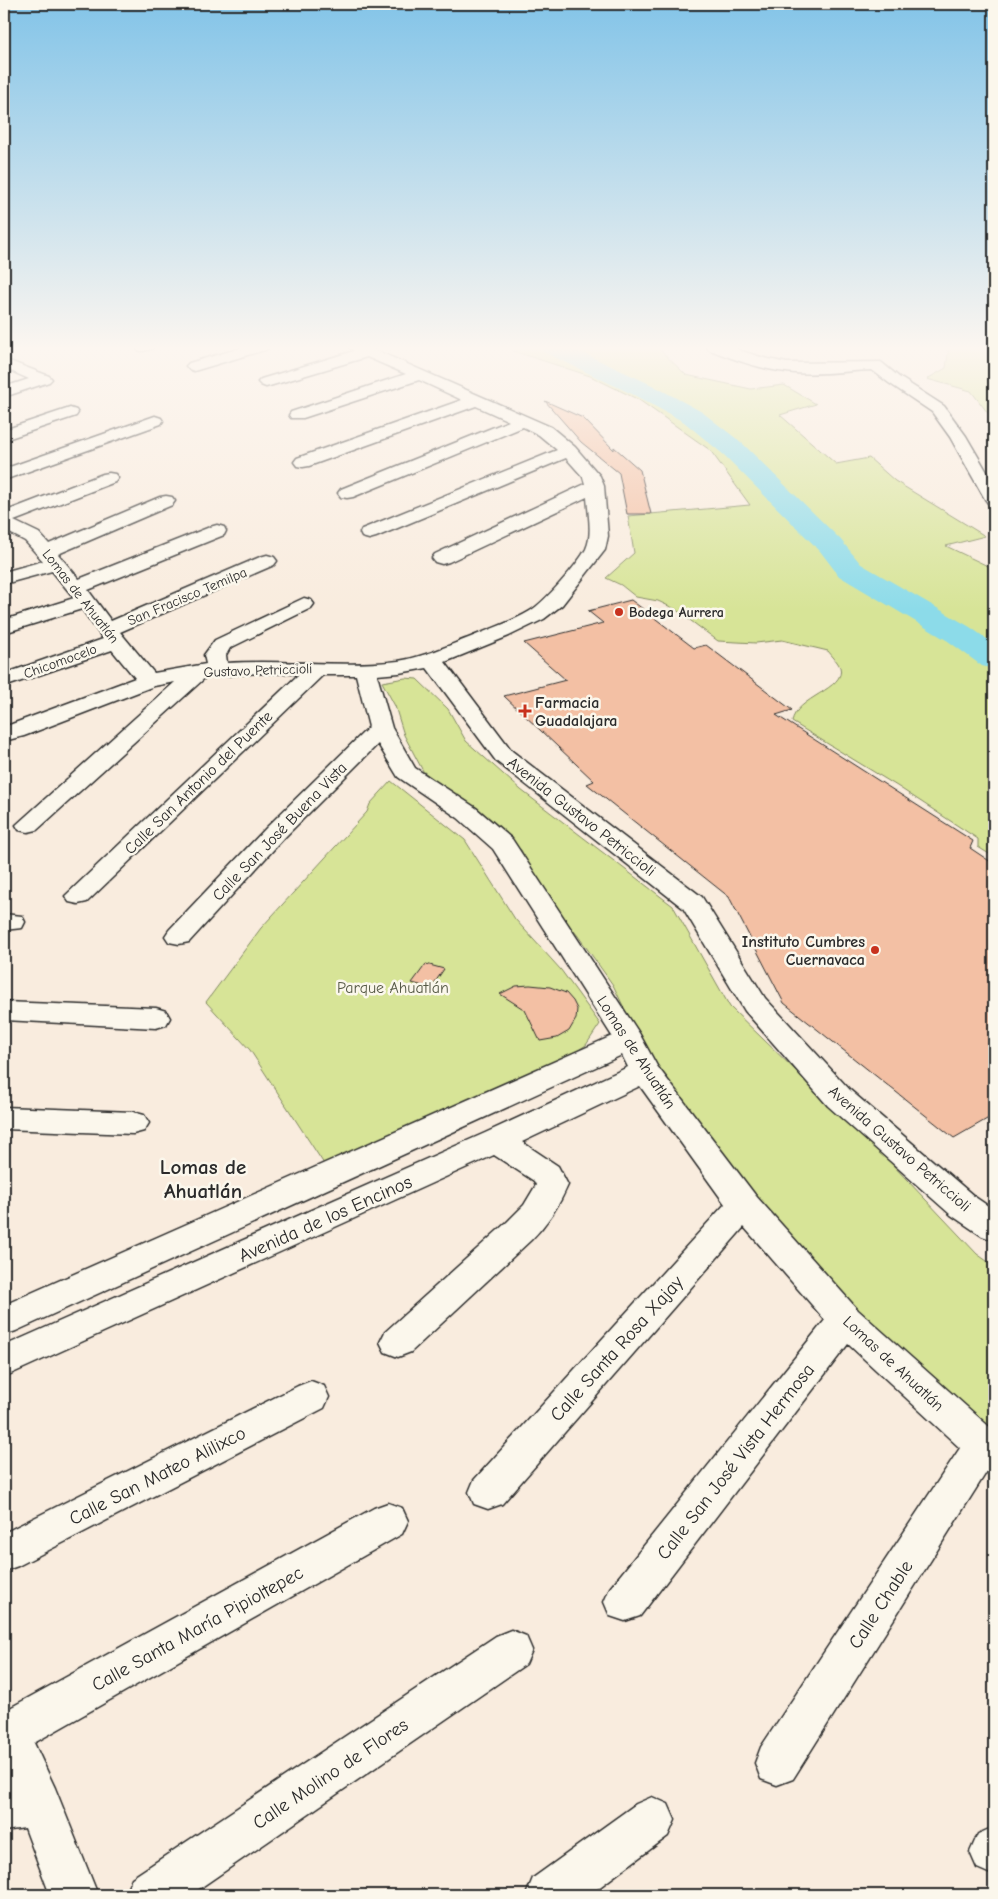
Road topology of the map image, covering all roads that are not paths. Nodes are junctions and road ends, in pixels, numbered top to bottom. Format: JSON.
{"nodes":[{"id":1,"x":117,"y":435,"type":"edge"},
{"id":2,"x":379,"y":435,"type":"edge"},
{"id":3,"x":491,"y":435,"type":"edge"},
{"id":4,"x":549,"y":435,"type":"edge"},
{"id":5,"x":957,"y":435,"type":"edge"},
{"id":6,"x":569,"y":451,"type":"junction"},
{"id":7,"x":302,"y":462,"type":"dead end"},
{"id":8,"x":4,"y":475,"type":"edge"},
{"id":9,"x":109,"y":478,"type":"dead end"},
{"id":10,"x":595,"y":486,"type":"junction"},
{"id":11,"x":347,"y":493,"type":"dead end"},
{"id":12,"x":994,"y":498,"type":"edge"},
{"id":13,"x":166,"y":501,"type":"dead end"},
{"id":14,"x":7,"y":526,"type":"edge"},
{"id":15,"x":217,"y":531,"type":"dead end"},
{"id":16,"x":369,"y":533,"type":"dead end"},
{"id":17,"x":51,"y":558,"type":"junction"},
{"id":18,"x":442,"y":558,"type":"dead end"},
{"id":19,"x":268,"y":561,"type":"dead end"},
{"id":20,"x":4,"y":578,"type":"edge"},
{"id":21,"x":81,"y":594,"type":"junction"},
{"id":22,"x":304,"y":604,"type":"dead end"},
{"id":23,"x":4,"y":627,"type":"edge"},
{"id":24,"x":111,"y":636,"type":"junction"},
{"id":25,"x":432,"y":660,"type":"junction"},
{"id":26,"x":318,"y":668,"type":"junction"},
{"id":27,"x":365,"y":669,"type":"junction"},
{"id":28,"x":209,"y":670,"type":"junction"},
{"id":29,"x":149,"y":680,"type":"junction"},
{"id":30,"x":4,"y":681,"type":"edge"},
{"id":31,"x":381,"y":728,"type":"junction"},
{"id":32,"x":4,"y":734,"type":"edge"},
{"id":33,"x":28,"y":825,"type":"dead end"},
{"id":34,"x":78,"y":896,"type":"dead end"},
{"id":35,"x":179,"y":936,"type":"dead end"},
{"id":36,"x":4,"y":1011,"type":"edge"},
{"id":37,"x":156,"y":1018,"type":"dead end"},
{"id":38,"x":629,"y":1040,"type":"junction"},
{"id":39,"x":645,"y":1071,"type":"junction"},
{"id":40,"x":4,"y":1118,"type":"edge"},
{"id":41,"x":133,"y":1123,"type":"dead end"},
{"id":42,"x":496,"y":1141,"type":"junction"},
{"id":43,"x":744,"y":1205,"type":"junction"},
{"id":44,"x":994,"y":1227,"type":"edge"},
{"id":45,"x":846,"y":1320,"type":"junction"},
{"id":46,"x":4,"y":1321,"type":"edge"},
{"id":47,"x":398,"y":1342,"type":"dead end"},
{"id":48,"x":4,"y":1362,"type":"edge"},
{"id":49,"x":311,"y":1397,"type":"dead end"},
{"id":50,"x":989,"y":1449,"type":"edge"},
{"id":51,"x":488,"y":1492,"type":"dead end"},
{"id":52,"x":388,"y":1521,"type":"dead end"},
{"id":53,"x":4,"y":1553,"type":"edge"},
{"id":54,"x":624,"y":1602,"type":"dead end"},
{"id":55,"x":511,"y":1650,"type":"dead end"},
{"id":56,"x":5,"y":1732,"type":"edge"},
{"id":57,"x":777,"y":1763,"type":"dead end"},
{"id":58,"x":21,"y":1806,"type":"edge"},
{"id":59,"x":652,"y":1820,"type":"dead end"},
{"id":60,"x":74,"y":1895,"type":"edge"},
{"id":61,"x":149,"y":1895,"type":"edge"},
{"id":62,"x":550,"y":1895,"type":"edge"}],
"edges":[{"from":1,"to":8,"type":"street"},
{"from":2,"to":7,"type":"street"},
{"from":3,"to":11,"type":"street"},
{"from":4,"to":6,"type":"street"},
{"from":5,"to":12,"type":"street"},
{"from":6,"to":10,"type":"street"},
{"from":6,"to":16,"type":"street"},
{"from":9,"to":14,"type":"street"},
{"from":10,"to":18,"type":"street"},
{"from":10,"to":25,"type":"street"},
{"from":13,"to":17,"type":"street"},
{"from":14,"to":17,"type":"street","name":"Lomas de Ahuatlán"},
{"from":15,"to":21,"type":"street"},
{"from":17,"to":20,"type":"street"},
{"from":17,"to":21,"type":"street","name":"Lomas de Ahuatlán"},
{"from":19,"to":24,"type":"street","name":"San Fracisco Temilpa"},
{"from":21,"to":23,"type":"street"},
{"from":21,"to":24,"type":"street","name":"Lomas de Ahuatlán"},
{"from":22,"to":28,"type":"street"},
{"from":24,"to":29,"type":"street","name":"Lomas de Ahuatlán"},
{"from":24,"to":30,"type":"street","name":"Chicomocelo"},
{"from":25,"to":27,"type":"street","name":"Gustavo Petriccioli"},
{"from":25,"to":44,"type":"street","name":"Avenida Gustavo Petriccioli"},
{"from":26,"to":27,"type":"street","name":"Gustavo Petriccioli"},
{"from":26,"to":28,"type":"street","name":"Gustavo Petriccioli"},
{"from":26,"to":34,"type":"street","name":"Calle San Antonio del Puente"},
{"from":27,"to":31,"type":"street","name":"Lomas de Ahuatlán"},
{"from":28,"to":29,"type":"street","name":"Gustavo Petriccioli"},
{"from":28,"to":33,"type":"street"},
{"from":29,"to":32,"type":"street","name":"Gustavo Petriccioli"},
{"from":31,"to":35,"type":"street","name":"Calle San José Buena Vista"},
{"from":31,"to":38,"type":"street","name":"Lomas de Ahuatlán"},
{"from":36,"to":37,"type":"street"},
{"from":38,"to":39,"type":"street","name":"Lomas de Ahuatlán"},
{"from":38,"to":46,"type":"street"},
{"from":39,"to":42,"type":"street","name":"Avenida de los Encinos"},
{"from":39,"to":43,"type":"street","name":"Lomas de Ahuatlán"},
{"from":40,"to":41,"type":"street"},
{"from":42,"to":47,"type":"street"},
{"from":42,"to":48,"type":"street","name":"Avenida de los Encinos"},
{"from":43,"to":45,"type":"street","name":"Lomas de Ahuatlán"},
{"from":43,"to":51,"type":"street","name":"Calle Santa Rosa Xajay"},
{"from":45,"to":50,"type":"street","name":"Lomas de Ahuatlán"},
{"from":45,"to":54,"type":"street","name":"Calle San José Vista Hermosa"},
{"from":49,"to":53,"type":"street","name":"Calle San Mateo Alilixco"},
{"from":50,"to":57,"type":"street","name":"Calle Chable"},
{"from":52,"to":56,"type":"street","name":"Calle Santa María Pipioltepec"},
{"from":55,"to":61,"type":"street","name":"Calle Molino de Flores"},
{"from":56,"to":58,"type":"street"},
{"from":58,"to":60,"type":"street"},
{"from":59,"to":62,"type":"street"}]}
